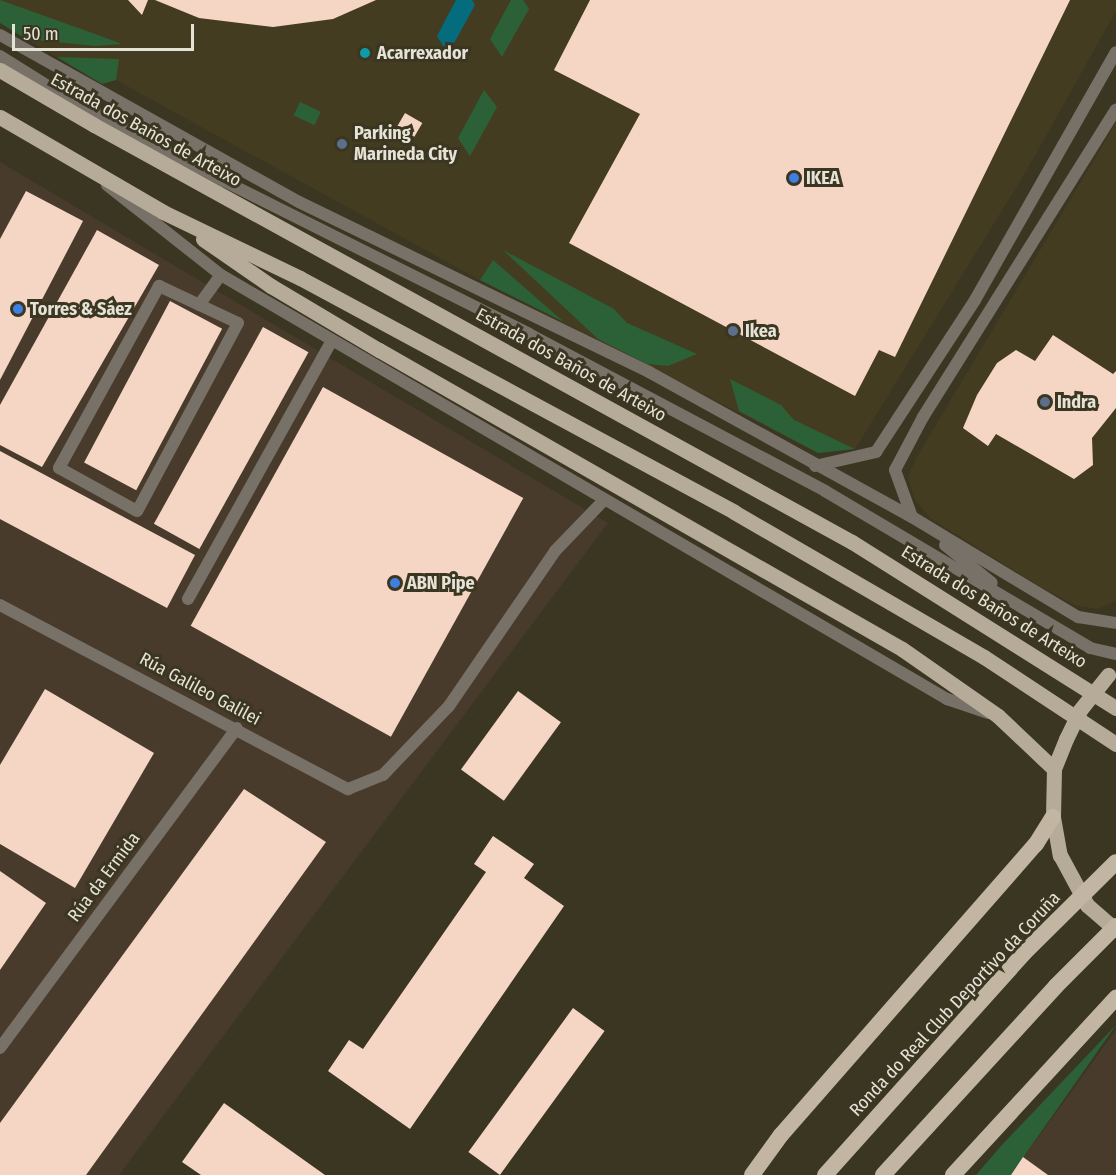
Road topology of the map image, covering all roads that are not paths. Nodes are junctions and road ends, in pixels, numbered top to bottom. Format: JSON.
{"nodes":[{"id":1,"x":0,"y":35,"type":"edge"},
{"id":2,"x":0,"y":40,"type":"edge"},
{"id":3,"x":21,"y":48,"type":"junction"},
{"id":4,"x":1116,"y":52,"type":"edge"},
{"id":5,"x":0,"y":56,"type":"edge"},
{"id":6,"x":0,"y":70,"type":"edge"},
{"id":7,"x":1116,"y":109,"type":"edge"},
{"id":8,"x":0,"y":117,"type":"edge"},
{"id":9,"x":75,"y":160,"type":"junction"},
{"id":10,"x":163,"y":212,"type":"junction"},
{"id":11,"x":220,"y":275,"type":"junction"},
{"id":12,"x":199,"y":305,"type":"junction"},
{"id":13,"x":331,"y":342,"type":"junction"},
{"id":14,"x":815,"y":465,"type":"junction"},
{"id":15,"x":604,"y":500,"type":"junction"},
{"id":16,"x":912,"y":517,"type":"junction"},
{"id":17,"x":188,"y":599,"type":"dead end"},
{"id":18,"x":0,"y":605,"type":"edge"},
{"id":19,"x":1023,"y":609,"type":"junction"},
{"id":20,"x":1116,"y":623,"type":"edge"},
{"id":21,"x":1116,"y":654,"type":"edge"},
{"id":22,"x":1112,"y":671,"type":"edge"},
{"id":23,"x":1116,"y":708,"type":"edge"},
{"id":24,"x":998,"y":716,"type":"junction"},
{"id":25,"x":237,"y":728,"type":"junction"},
{"id":26,"x":1116,"y":744,"type":"edge"},
{"id":27,"x":1054,"y":769,"type":"junction"},
{"id":28,"x":1053,"y":818,"type":"junction"},
{"id":29,"x":1116,"y":862,"type":"edge"},
{"id":30,"x":1116,"y":928,"type":"edge"},
{"id":31,"x":1116,"y":998,"type":"edge"},
{"id":32,"x":0,"y":1048,"type":"edge"},
{"id":33,"x":752,"y":1175,"type":"edge"},
{"id":34,"x":825,"y":1175,"type":"edge"},
{"id":35,"x":883,"y":1175,"type":"edge"},
{"id":36,"x":953,"y":1175,"type":"edge"}],
"edges":[{"from":1,"to":3,"type":"street","name":"Estrada dos Baños de Arteixo"},
{"from":2,"to":3,"type":"street","name":"Estrada dos Baños de Arteixo"},
{"from":3,"to":14,"type":"street","name":"Estrada dos Baños de Arteixo"},
{"from":4,"to":14,"type":"street"},
{"from":5,"to":19,"type":"street","name":"Estrada dos Baños de Arteixo"},
{"from":6,"to":23,"type":"main road","name":"Estrada dos Baños de Arteixo"},
{"from":7,"to":16,"type":"street"},
{"from":8,"to":9,"type":"main road"},
{"from":9,"to":10,"type":"main road"},
{"from":9,"to":11,"type":"street"},
{"from":10,"to":24,"type":"main road"},
{"from":10,"to":26,"type":"main road"},
{"from":11,"to":12,"type":"street"},
{"from":11,"to":13,"type":"street"},
{"from":12,"to":12,"type":"street"},
{"from":13,"to":15,"type":"street"},
{"from":13,"to":17,"type":"street"},
{"from":14,"to":16,"type":"street","name":"Estrada dos Baños de Arteixo"},
{"from":15,"to":24,"type":"street"},
{"from":15,"to":25,"type":"street","name":"Rúa Galileo Galilei"},
{"from":16,"to":19,"type":"street","name":"Estrada dos Baños de Arteixo"},
{"from":16,"to":20,"type":"street","name":"Estrada dos Baños de Arteixo"},
{"from":18,"to":25,"type":"street","name":"Rúa Galileo Galilei"},
{"from":19,"to":21,"type":"street","name":"Estrada dos Baños de Arteixo"},
{"from":22,"to":27,"type":"main road","bridge":true},
{"from":24,"to":27,"type":"main road"},
{"from":25,"to":32,"type":"street","name":"Rúa da Ermida"},
{"from":27,"to":28,"type":"main road"},
{"from":28,"to":30,"type":"main road"},
{"from":28,"to":33,"type":"highway"},
{"from":29,"to":34,"type":"highway","name":"Ronda do Real Club Deportivo da Coruña","bridge":true},
{"from":30,"to":35,"type":"highway","bridge":true},
{"from":31,"to":36,"type":"highway"}]}
